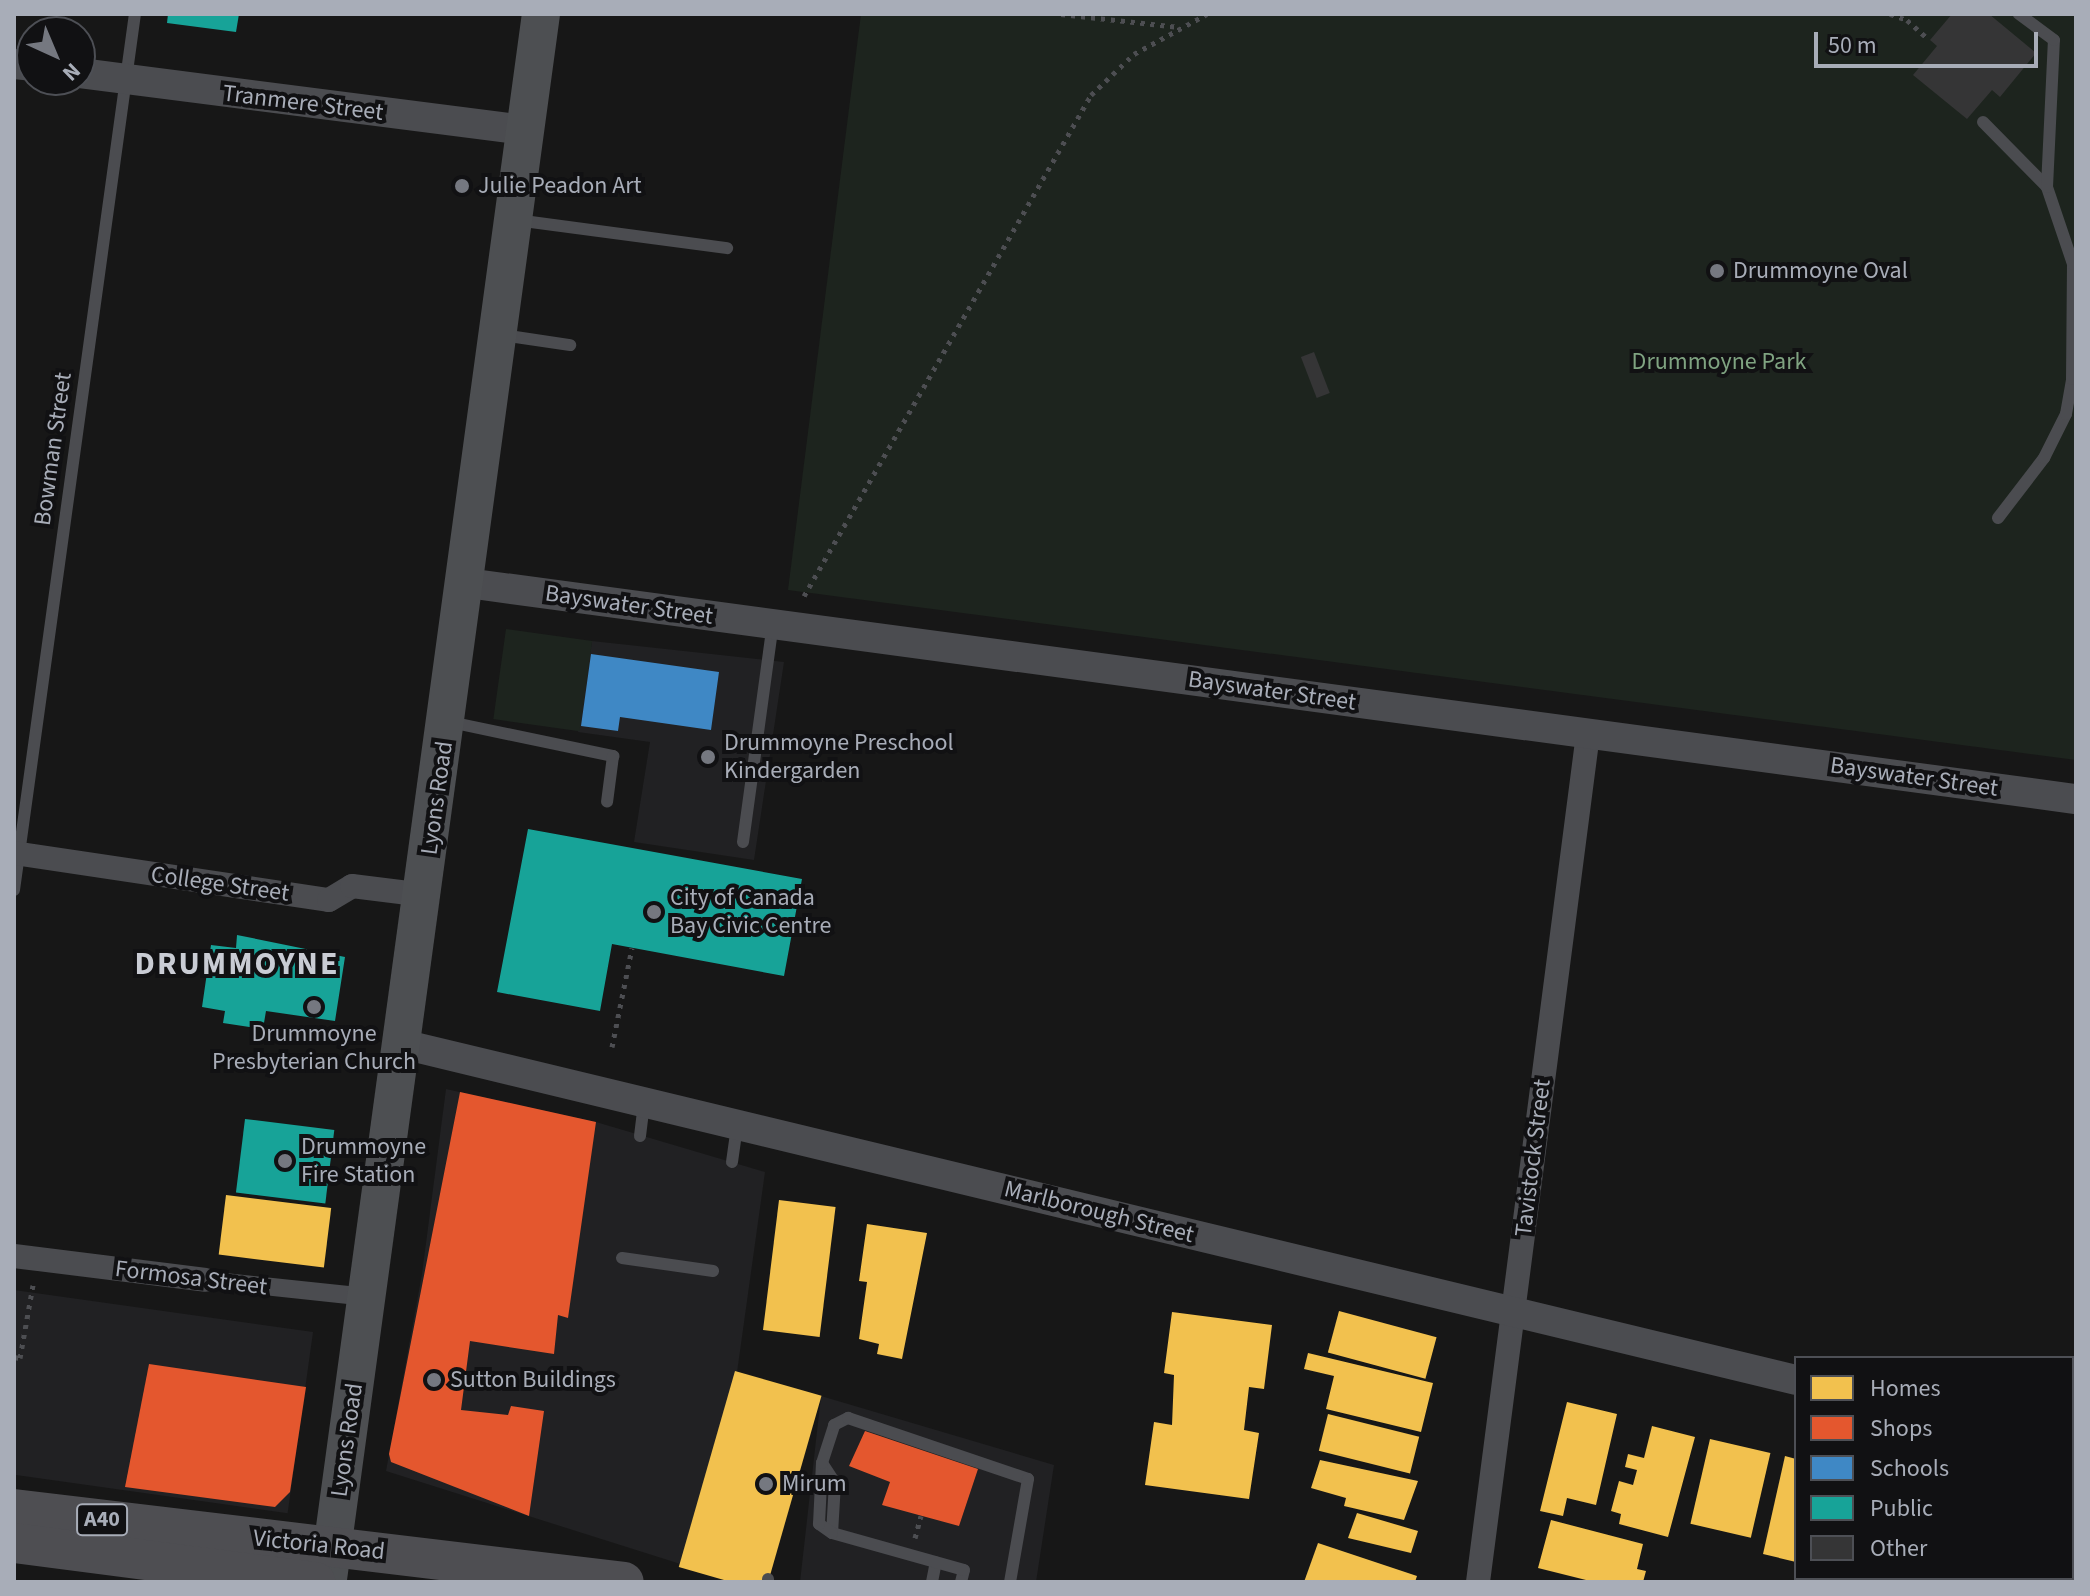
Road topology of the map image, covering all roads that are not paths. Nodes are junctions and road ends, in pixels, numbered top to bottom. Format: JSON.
{"nodes":[{"id":1,"x":135,"y":14,"type":"edge"},
{"id":2,"x":541,"y":14,"type":"edge"},
{"id":3,"x":2019,"y":14,"type":"edge"},
{"id":4,"x":96,"y":75,"type":"edge"},
{"id":5,"x":126,"y":80,"type":"junction"},
{"id":6,"x":1983,"y":122,"type":"dead end"},
{"id":7,"x":525,"y":130,"type":"junction"},
{"id":8,"x":2047,"y":187,"type":"junction"},
{"id":9,"x":513,"y":220,"type":"junction"},
{"id":10,"x":727,"y":248,"type":"dead end"},
{"id":11,"x":498,"y":334,"type":"junction"},
{"id":12,"x":570,"y":345,"type":"dead end"},
{"id":13,"x":2071,"y":414,"type":"edge"},
{"id":14,"x":1998,"y":518,"type":"dead end"},
{"id":15,"x":467,"y":583,"type":"junction"},
{"id":16,"x":773,"y":624,"type":"junction"},
{"id":17,"x":448,"y":722,"type":"junction"},
{"id":18,"x":1588,"y":734,"type":"junction"},
{"id":19,"x":2076,"y":799,"type":"edge"},
{"id":20,"x":607,"y":802,"type":"dead end"},
{"id":21,"x":743,"y":842,"type":"dead end"},
{"id":22,"x":16,"y":853,"type":"edge"},
{"id":23,"x":14,"y":890,"type":"edge"},
{"id":24,"x":424,"y":895,"type":"junction"},
{"id":25,"x":402,"y":1044,"type":"junction"},
{"id":26,"x":644,"y":1102,"type":"junction"},
{"id":27,"x":737,"y":1125,"type":"junction"},
{"id":28,"x":640,"y":1136,"type":"dead end"},
{"id":29,"x":732,"y":1162,"type":"dead end"},
{"id":30,"x":14,"y":1256,"type":"edge"},
{"id":31,"x":622,"y":1258,"type":"dead end"},
{"id":32,"x":713,"y":1271,"type":"dead end"},
{"id":33,"x":206,"y":1280,"type":"joint"},
{"id":34,"x":367,"y":1297,"type":"junction"},
{"id":35,"x":1513,"y":1311,"type":"junction"},
{"id":36,"x":1794,"y":1380,"type":"edge"},
{"id":37,"x":14,"y":1509,"type":"edge"},
{"id":38,"x":14,"y":1543,"type":"edge"},
{"id":39,"x":936,"y":1562,"type":"junction"},
{"id":40,"x":325,"y":1570,"type":"edge"},
{"id":41,"x":962,"y":1576,"type":"edge"},
{"id":42,"x":624,"y":1582,"type":"edge"},
{"id":43,"x":932,"y":1582,"type":"edge"},
{"id":44,"x":1010,"y":1582,"type":"edge"},
{"id":45,"x":1478,"y":1582,"type":"edge"}],
"edges":[{"from":1,"to":5,"type":"lane","name":"Bowman Street"},
{"from":2,"to":7,"type":"main road","name":"Lyons Road"},
{"from":3,"to":8,"type":"lane"},
{"from":4,"to":5,"type":"street","name":"Tranmere Street"},
{"from":5,"to":7,"type":"street","name":"Tranmere Street"},
{"from":5,"to":22,"type":"lane","name":"Bowman Street"},
{"from":6,"to":8,"type":"lane"},
{"from":7,"to":9,"type":"main road","name":"Lyons Road"},
{"from":8,"to":13,"type":"lane"},
{"from":9,"to":10,"type":"lane"},
{"from":9,"to":11,"type":"main road","name":"Lyons Road"},
{"from":11,"to":12,"type":"lane"},
{"from":11,"to":15,"type":"main road","name":"Lyons Road"},
{"from":13,"to":14,"type":"lane"},
{"from":15,"to":16,"type":"street","name":"Bayswater Street"},
{"from":15,"to":17,"type":"main road","name":"Lyons Road"},
{"from":16,"to":18,"type":"street","name":"Bayswater Street"},
{"from":16,"to":21,"type":"lane"},
{"from":17,"to":20,"type":"lane"},
{"from":17,"to":24,"type":"main road","name":"Lyons Road"},
{"from":18,"to":19,"type":"street","name":"Bayswater Street"},
{"from":18,"to":35,"type":"street","name":"Tavistock Street"},
{"from":22,"to":23,"type":"lane","name":"Bowman Street"},
{"from":22,"to":24,"type":"street","name":"College Street"},
{"from":24,"to":25,"type":"main road","name":"Lyons Road"},
{"from":25,"to":26,"type":"street","name":"Marlborough Street"},
{"from":25,"to":34,"type":"main road","name":"Lyons Road"},
{"from":26,"to":27,"type":"street","name":"Marlborough Street"},
{"from":26,"to":28,"type":"lane"},
{"from":27,"to":29,"type":"lane"},
{"from":27,"to":35,"type":"street","name":"Marlborough Street"},
{"from":30,"to":33,"type":"street","name":"Formosa Street"},
{"from":31,"to":32,"type":"lane"},
{"from":33,"to":34,"type":"street","name":"Formosa Street"},
{"from":34,"to":40,"type":"main road","name":"Lyons Road"},
{"from":35,"to":36,"type":"street","name":"Marlborough Street"},
{"from":35,"to":45,"type":"street","name":"Tavistock Street"},
{"from":37,"to":40,"type":"highway","name":"Victoria Road","number":"A40"},
{"from":38,"to":40,"type":"highway","name":"Victoria Road","number":"A40"},
{"from":39,"to":41,"type":"lane"},
{"from":39,"to":43,"type":"lane"},
{"from":39,"to":44,"type":"lane"},
{"from":40,"to":42,"type":"highway","name":"Victoria Road","number":"A40"}]}
